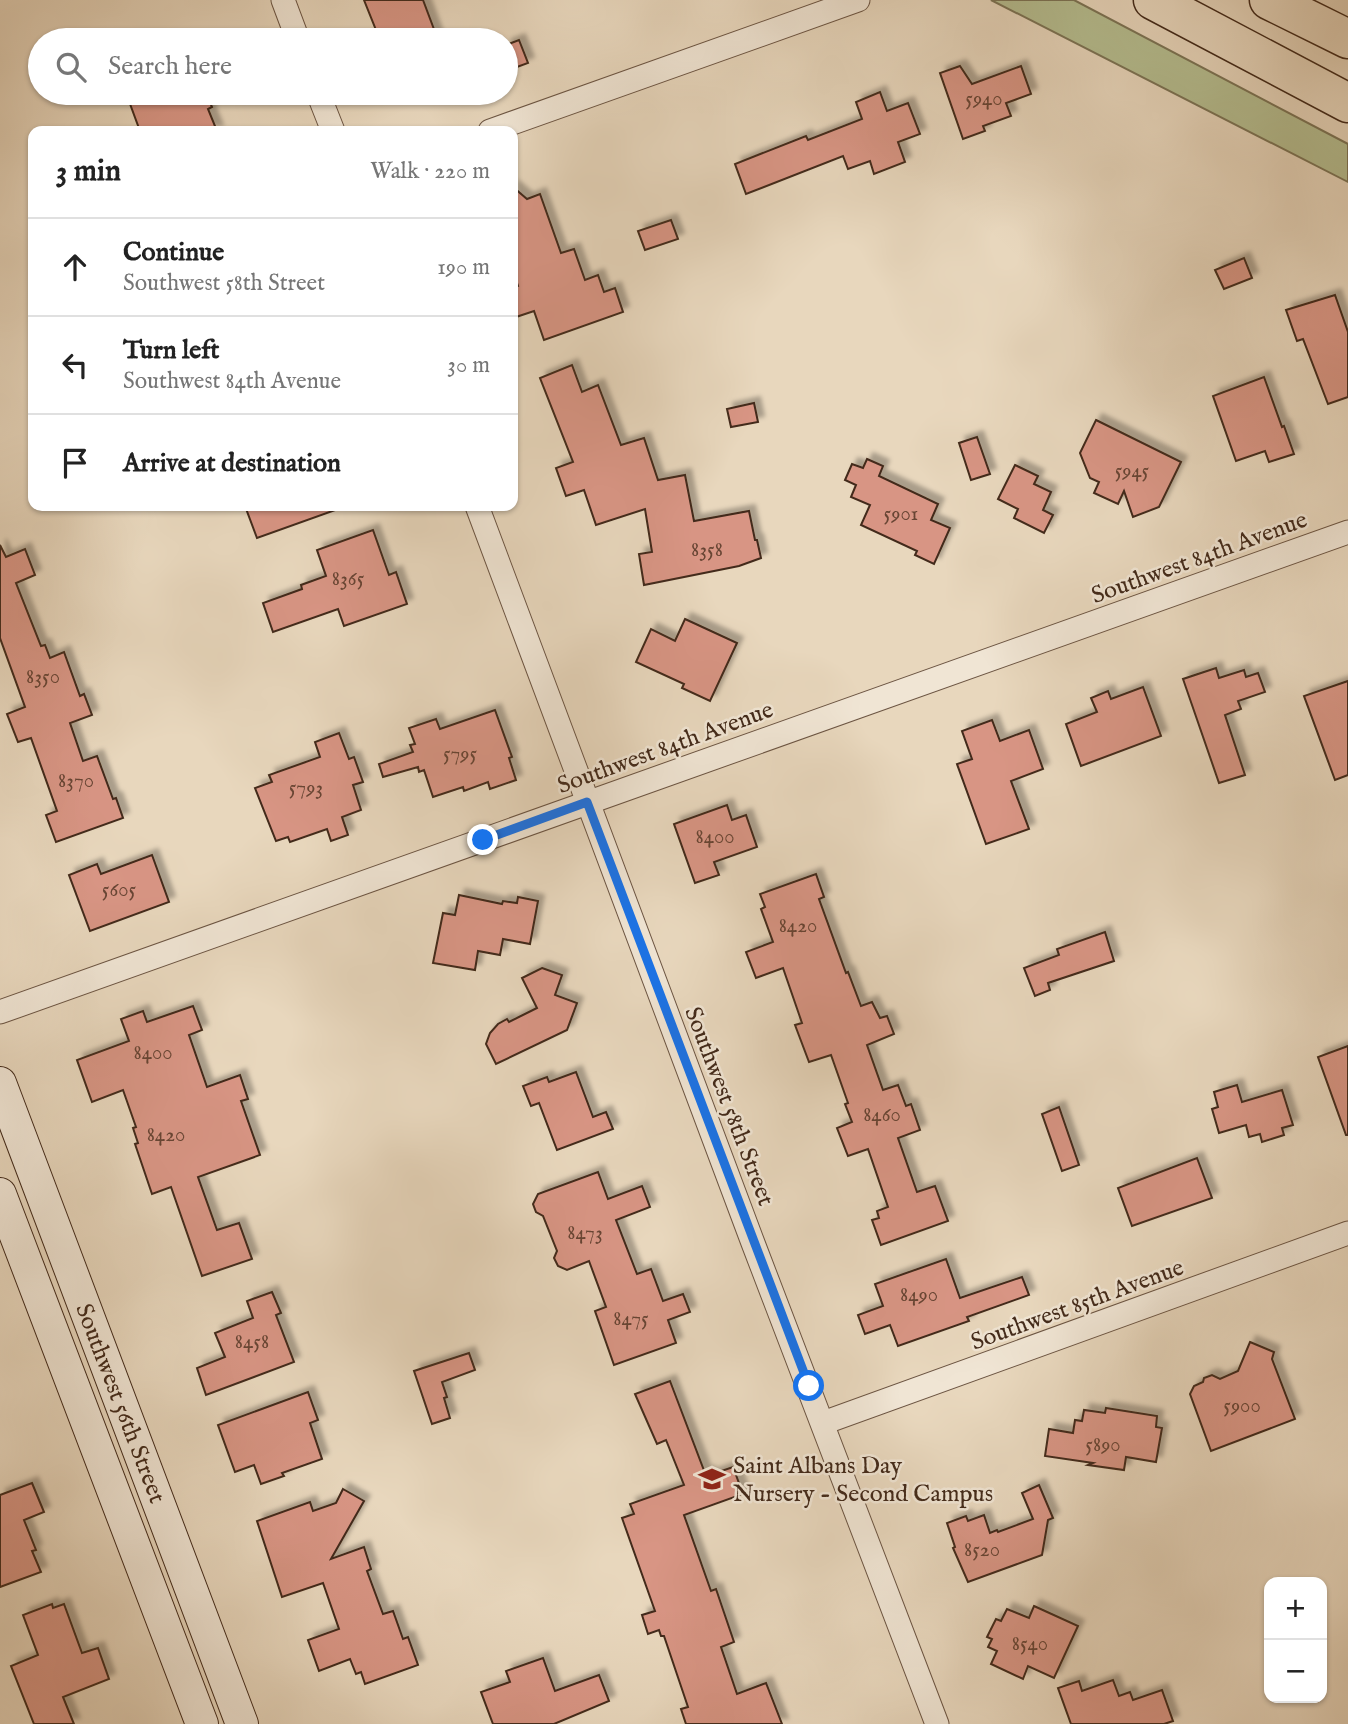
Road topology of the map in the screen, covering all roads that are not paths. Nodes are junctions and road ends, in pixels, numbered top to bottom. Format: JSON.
{"nodes":[{"id":1,"x":283,"y":0,"type":"edge"},
{"id":2,"x":858,"y":0,"type":"edge"},
{"id":3,"x":1153,"y":0,"type":"edge"},
{"id":4,"x":1269,"y":0,"type":"edge"},
{"id":5,"x":294,"y":28,"type":"edge"},
{"id":6,"x":1348,"y":39,"type":"edge"},
{"id":7,"x":1348,"y":103,"type":"edge"},
{"id":8,"x":323,"y":105,"type":"edge"},
{"id":9,"x":331,"y":126,"type":"edge"},
{"id":10,"x":504,"y":126,"type":"edge"},
{"id":11,"x":479,"y":511,"type":"edge"},
{"id":12,"x":1348,"y":532,"type":"edge"},
{"id":13,"x":587,"y":802,"type":"junction"},
{"id":14,"x":0,"y":1012,"type":"edge"},
{"id":15,"x":0,"y":1083,"type":"edge"},
{"id":16,"x":0,"y":1194,"type":"edge"},
{"id":17,"x":1348,"y":1233,"type":"edge"},
{"id":18,"x":822,"y":1423,"type":"junction"},
{"id":19,"x":170,"y":1532,"type":"junction"},
{"id":20,"x":134,"y":1545,"type":"junction"},
{"id":21,"x":202,"y":1724,"type":"edge"},
{"id":22,"x":242,"y":1724,"type":"edge"},
{"id":23,"x":937,"y":1724,"type":"edge"}],
"edges":[{"from":1,"to":5,"type":"street"},
{"from":2,"to":10,"type":"street"},
{"from":3,"to":7,"type":"highway"},
{"from":4,"to":6,"type":"highway"},
{"from":8,"to":9,"type":"street"},
{"from":11,"to":13,"type":"street","name":"Southwest 58th Street"},
{"from":12,"to":13,"type":"street","name":"Southwest 84th Avenue"},
{"from":13,"to":14,"type":"street","name":"Southwest 84th Avenue"},
{"from":13,"to":18,"type":"street","name":"Southwest 58th Street"},
{"from":15,"to":19,"type":"main road","name":"Southwest 56th Street"},
{"from":16,"to":20,"type":"main road","name":"Southwest 56th Street"},
{"from":17,"to":18,"type":"street","name":"Southwest 85th Avenue"},
{"from":18,"to":23,"type":"street","name":"Southwest 58th Street"},
{"from":19,"to":20,"type":"main road"},
{"from":19,"to":22,"type":"main road","name":"Southwest 56th Street"},
{"from":20,"to":21,"type":"main road","name":"Southwest 56th Street"}]}
